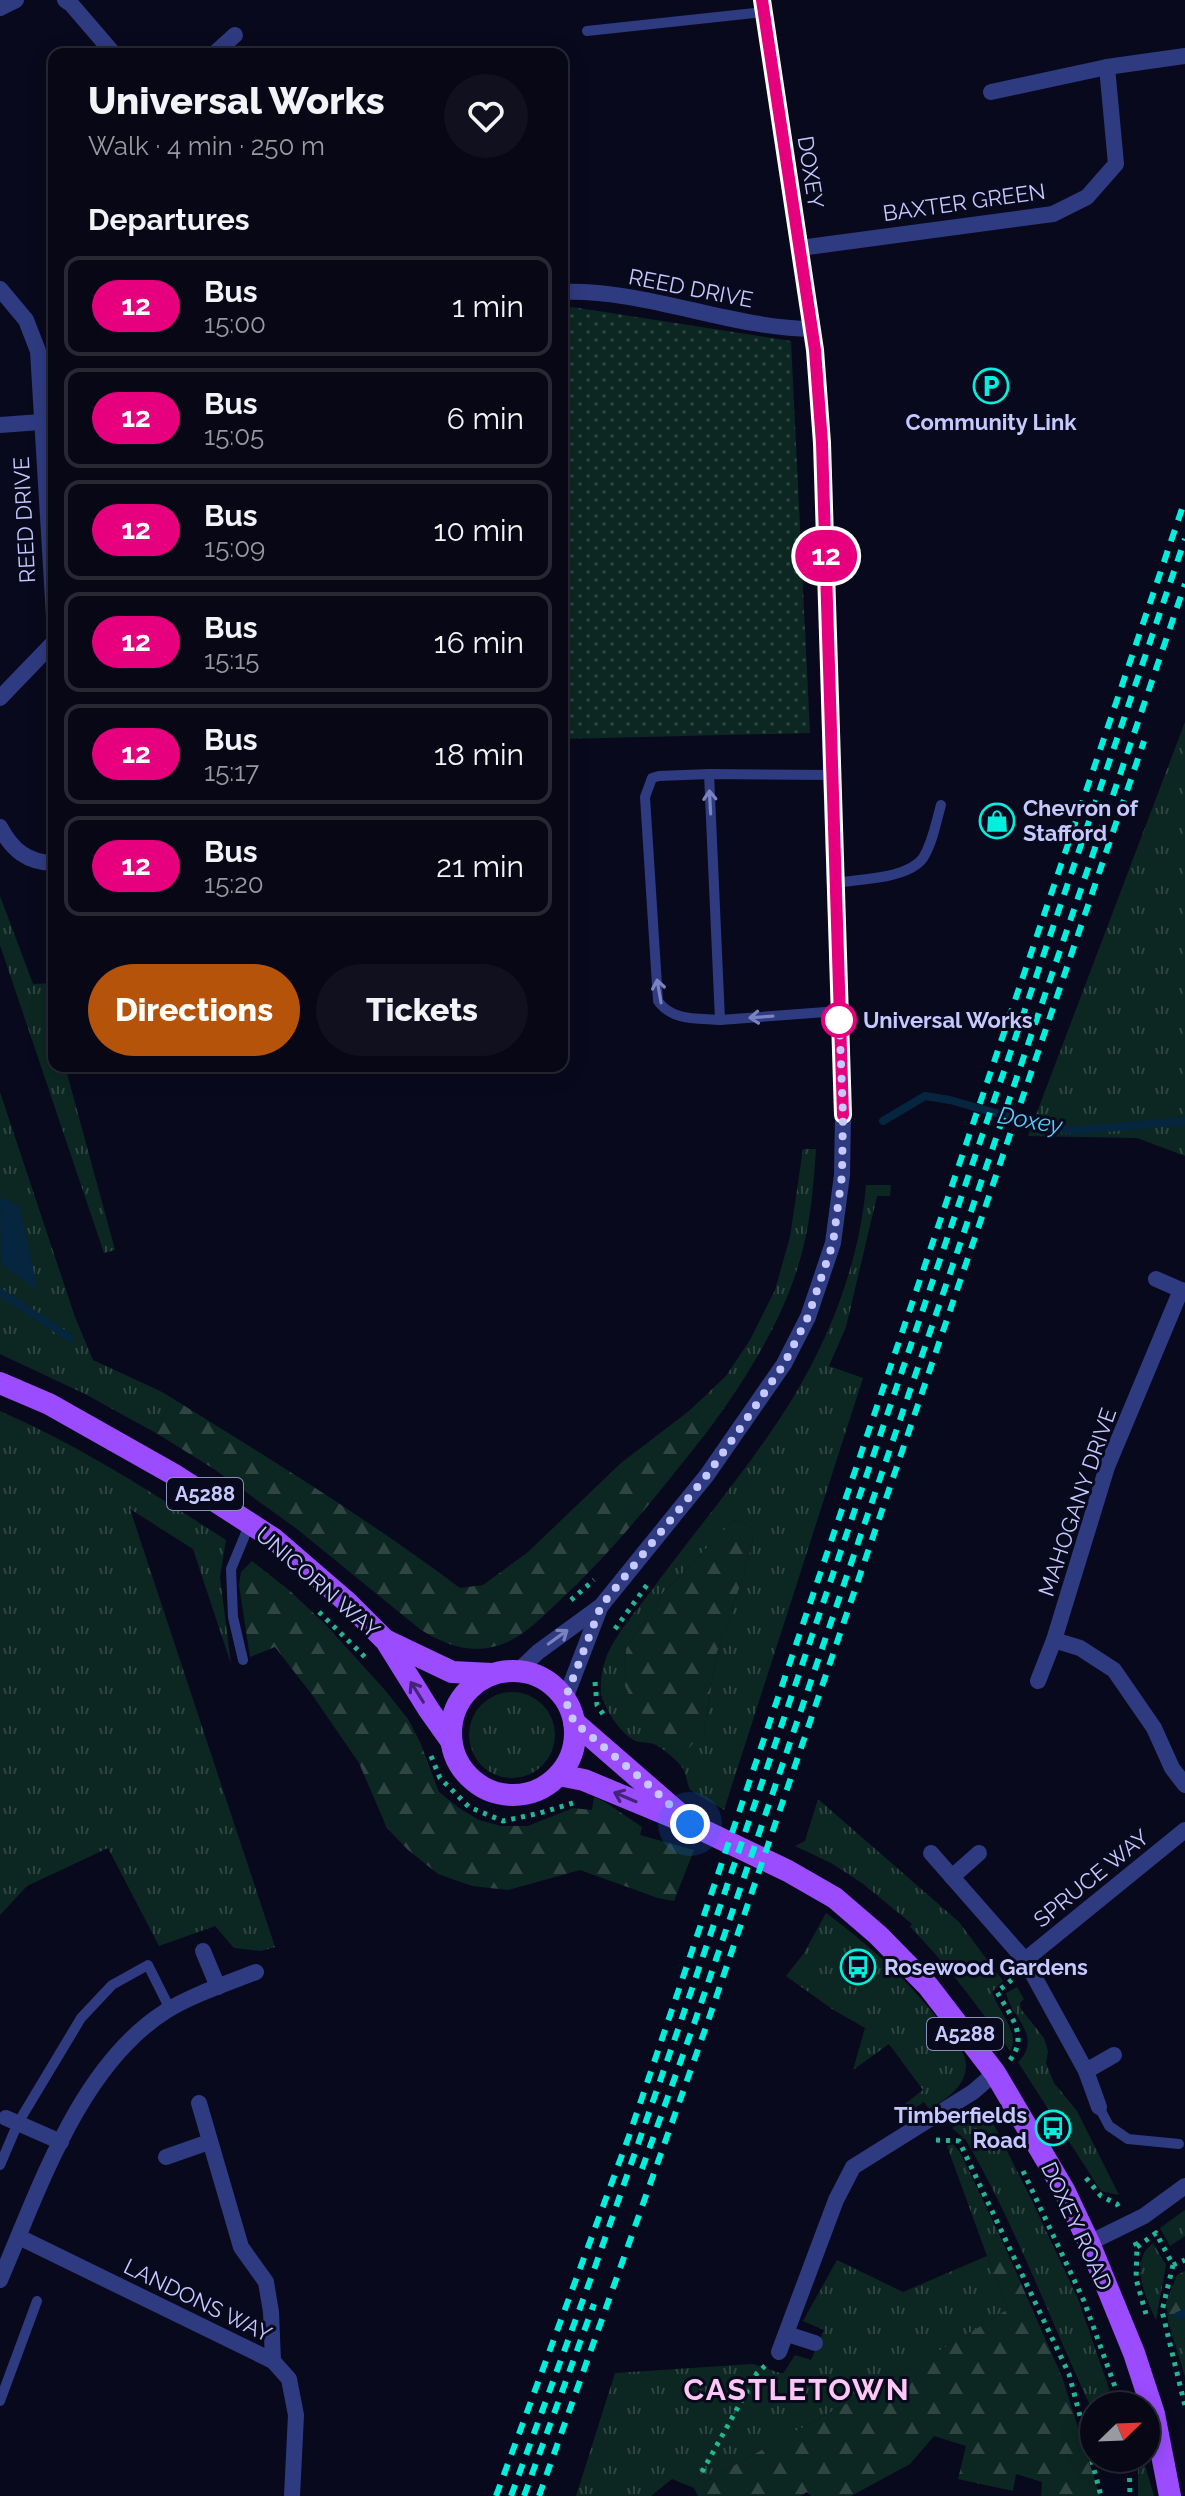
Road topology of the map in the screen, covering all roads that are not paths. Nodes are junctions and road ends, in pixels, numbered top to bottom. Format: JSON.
{"nodes":[{"id":1,"x":16,"y":0,"type":"edge"},
{"id":2,"x":65,"y":0,"type":"edge"},
{"id":3,"x":763,"y":6,"type":"edge"},
{"id":4,"x":0,"y":8,"type":"edge"},
{"id":5,"x":587,"y":31,"type":"dead end"},
{"id":6,"x":235,"y":35,"type":"dead end"},
{"id":7,"x":109,"y":48,"type":"edge"},
{"id":8,"x":221,"y":48,"type":"edge"},
{"id":9,"x":1185,"y":56,"type":"edge"},
{"id":10,"x":1107,"y":67,"type":"junction"},
{"id":11,"x":991,"y":92,"type":"dead end"},
{"id":12,"x":800,"y":248,"type":"junction"},
{"id":13,"x":0,"y":289,"type":"edge"},
{"id":14,"x":568,"y":292,"type":"edge"},
{"id":15,"x":812,"y":329,"type":"junction"},
{"id":16,"x":47,"y":422,"type":"edge"},
{"id":17,"x":0,"y":425,"type":"edge"},
{"id":18,"x":48,"y":450,"type":"edge"},
{"id":19,"x":48,"y":648,"type":"edge"},
{"id":20,"x":0,"y":698,"type":"edge"},
{"id":21,"x":709,"y":774,"type":"junction"},
{"id":22,"x":831,"y":775,"type":"junction"},
{"id":23,"x":941,"y":805,"type":"dead end"},
{"id":24,"x":0,"y":827,"type":"edge"},
{"id":25,"x":48,"y":862,"type":"edge"},
{"id":26,"x":835,"y":883,"type":"junction"},
{"id":27,"x":839,"y":1011,"type":"junction"},
{"id":28,"x":720,"y":1020,"type":"junction"},
{"id":29,"x":1156,"y":1279,"type":"dead end"},
{"id":30,"x":1183,"y":1291,"type":"edge"},
{"id":31,"x":0,"y":1383,"type":"edge"},
{"id":32,"x":250,"y":1523,"type":"junction"},
{"id":33,"x":601,"y":1606,"type":"junction"},
{"id":34,"x":1054,"y":1640,"type":"junction"},
{"id":35,"x":386,"y":1641,"type":"junction"},
{"id":36,"x":243,"y":1660,"type":"dead end"},
{"id":37,"x":518,"y":1671,"type":"junction"},
{"id":38,"x":492,"y":1674,"type":"junction"},
{"id":39,"x":1038,"y":1681,"type":"dead end"},
{"id":40,"x":565,"y":1699,"type":"junction"},
{"id":41,"x":574,"y":1722,"type":"junction"},
{"id":42,"x":451,"y":1741,"type":"junction"},
{"id":43,"x":559,"y":1775,"type":"junction"},
{"id":44,"x":1185,"y":1785,"type":"edge"},
{"id":45,"x":690,"y":1824,"type":"junction"},
{"id":46,"x":1185,"y":1830,"type":"edge"},
{"id":47,"x":931,"y":1853,"type":"dead end"},
{"id":48,"x":979,"y":1853,"type":"dead end"},
{"id":49,"x":952,"y":1877,"type":"junction"},
{"id":50,"x":203,"y":1951,"type":"dead end"},
{"id":51,"x":1025,"y":1960,"type":"junction"},
{"id":52,"x":256,"y":1972,"type":"dead end"},
{"id":53,"x":218,"y":1987,"type":"junction"},
{"id":54,"x":170,"y":2009,"type":"junction"},
{"id":55,"x":1114,"y":2055,"type":"dead end"},
{"id":56,"x":1002,"y":2067,"type":"junction"},
{"id":57,"x":1086,"y":2071,"type":"junction"},
{"id":58,"x":199,"y":2103,"type":"dead end"},
{"id":59,"x":1099,"y":2107,"type":"joint"},
{"id":60,"x":12,"y":2120,"type":"junction"},
{"id":61,"x":61,"y":2142,"type":"junction"},
{"id":62,"x":209,"y":2142,"type":"junction"},
{"id":63,"x":1179,"y":2144,"type":"dead end"},
{"id":64,"x":166,"y":2157,"type":"dead end"},
{"id":65,"x":0,"y":2165,"type":"edge"},
{"id":66,"x":1185,"y":2186,"type":"edge"},
{"id":67,"x":19,"y":2237,"type":"junction"},
{"id":68,"x":1089,"y":2243,"type":"junction"},
{"id":69,"x":0,"y":2280,"type":"edge"},
{"id":70,"x":37,"y":2301,"type":"dead end"},
{"id":71,"x":787,"y":2334,"type":"junction"},
{"id":72,"x":815,"y":2343,"type":"dead end"},
{"id":73,"x":779,"y":2352,"type":"road end"},
{"id":74,"x":273,"y":2361,"type":"junction"},
{"id":75,"x":0,"y":2401,"type":"edge"},
{"id":76,"x":292,"y":2496,"type":"edge"},
{"id":77,"x":1170,"y":2496,"type":"edge"}],
"edges":[{"from":1,"to":4,"type":"street"},
{"from":2,"to":7,"type":"street"},
{"from":3,"to":5,"type":"lane"},
{"from":3,"to":12,"type":"street","name":"DOXEY"},
{"from":6,"to":8,"type":"street"},
{"from":9,"to":10,"type":"street"},
{"from":10,"to":11,"type":"street"},
{"from":10,"to":12,"type":"street","name":"BAXTER GREEN"},
{"from":12,"to":15,"type":"street","name":"DOXEY"},
{"from":13,"to":16,"type":"street","name":"REED DRIVE"},
{"from":14,"to":15,"type":"street","name":"REED DRIVE"},
{"from":15,"to":22,"type":"street","name":"DOXEY"},
{"from":16,"to":17,"type":"street"},
{"from":16,"to":18,"type":"street","name":"REED DRIVE"},
{"from":19,"to":20,"type":"street"},
{"from":21,"to":22,"type":"lane"},
{"from":28,"to":21,"type":"lane","one_way":true},
{"from":28,"to":21,"type":"lane","one_way":true},
{"from":22,"to":26,"type":"street"},
{"from":23,"to":26,"type":"lane"},
{"from":24,"to":25,"type":"street"},
{"from":26,"to":27,"type":"street"},
{"from":27,"to":28,"type":"lane","one_way":true},
{"from":27,"to":33,"type":"street"},
{"from":29,"to":30,"type":"street","name":"MAHOGANY DRIVE"},
{"from":30,"to":34,"type":"street","name":"MAHOGANY DRIVE"},
{"from":31,"to":32,"type":"main road","name":"UNICORN WAY","number":"A5288"},
{"from":32,"to":35,"type":"main road","name":"UNICORN WAY","number":"A5288"},
{"from":32,"to":36,"type":"lane"},
{"from":37,"to":33,"type":"street","one_way":true},
{"from":33,"to":40,"type":"street"},
{"from":34,"to":39,"type":"street","name":"MAHOGANY DRIVE"},
{"from":34,"to":44,"type":"street"},
{"from":35,"to":38,"type":"main road","name":"UNICORN WAY","number":"A5288"},
{"from":42,"to":35,"type":"main road","name":"UNICORN WAY","number":"A5288","one_way":true},
{"from":37,"to":38,"type":"main road","number":"A5288"},
{"from":37,"to":40,"type":"main road","number":"A5288"},
{"from":38,"to":42,"type":"main road"},
{"from":40,"to":41,"type":"main road","number":"A5288"},
{"from":41,"to":43,"type":"main road"},
{"from":41,"to":45,"type":"main road","name":"DOXEY ROAD","number":"A5288"},
{"from":42,"to":43,"type":"main road","number":"A5288"},
{"from":45,"to":43,"type":"main road","name":"DOXEY ROAD","number":"A5288","one_way":true},
{"from":45,"to":56,"type":"main road","name":"DOXEY ROAD","number":"A5288"},
{"from":46,"to":51,"type":"street","name":"SPRUCE WAY"},
{"from":47,"to":49,"type":"street","name":"SPRUCE WAY"},
{"from":48,"to":49,"type":"street"},
{"from":49,"to":51,"type":"street","name":"SPRUCE WAY"},
{"from":50,"to":53,"type":"street"},
{"from":51,"to":57,"type":"street","name":"SPRUCE WAY"},
{"from":52,"to":53,"type":"street"},
{"from":53,"to":54,"type":"street"},
{"from":54,"to":60,"type":"lane"},
{"from":54,"to":61,"type":"street"},
{"from":55,"to":57,"type":"street"},
{"from":56,"to":68,"type":"main road","name":"DOXEY ROAD","number":"A5288"},
{"from":56,"to":71,"type":"street"},
{"from":57,"to":59,"type":"street","name":"SPRUCE WAY"},
{"from":58,"to":62,"type":"street"},
{"from":59,"to":63,"type":"lane"},
{"from":60,"to":61,"type":"street"},
{"from":60,"to":65,"type":"lane"},
{"from":61,"to":67,"type":"street"},
{"from":62,"to":64,"type":"street"},
{"from":62,"to":74,"type":"street"},
{"from":66,"to":68,"type":"street"},
{"from":67,"to":69,"type":"street"},
{"from":67,"to":74,"type":"street","name":"LANDONS WAY"},
{"from":68,"to":77,"type":"main road","name":"DOXEY ROAD","number":"A5288"},
{"from":70,"to":75,"type":"lane"},
{"from":71,"to":72,"type":"street"},
{"from":71,"to":73,"type":"street"},
{"from":74,"to":76,"type":"street","name":"LANDONS WAY"}]}
